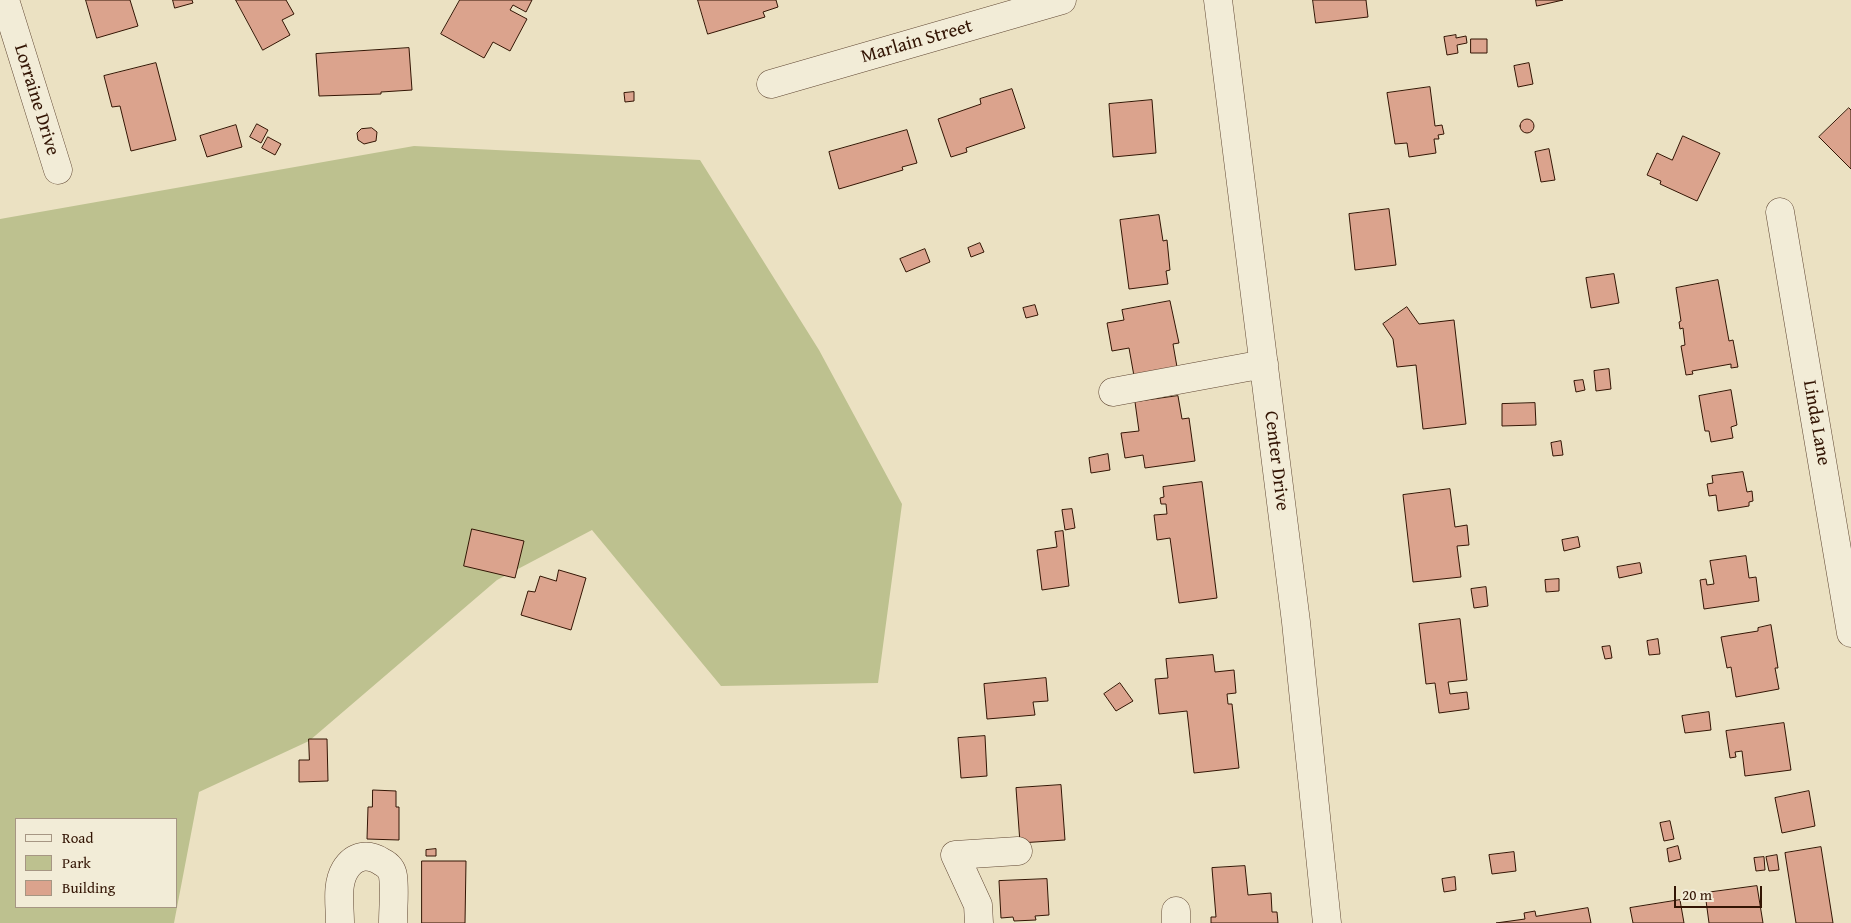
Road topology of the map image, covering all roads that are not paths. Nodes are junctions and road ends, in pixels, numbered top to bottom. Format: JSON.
{"nodes":[{"id":1,"x":5,"y":0,"type":"edge"},
{"id":2,"x":1062,"y":0,"type":"edge"},
{"id":3,"x":1218,"y":0,"type":"edge"},
{"id":4,"x":771,"y":84,"type":"dead end"},
{"id":5,"x":58,"y":170,"type":"dead end"},
{"id":6,"x":1780,"y":212,"type":"dead end"},
{"id":7,"x":1264,"y":364,"type":"junction"},
{"id":8,"x":1113,"y":392,"type":"dead end"},
{"id":9,"x":1851,"y":633,"type":"edge"},
{"id":10,"x":1018,"y":851,"type":"dead end"},
{"id":11,"x":340,"y":923,"type":"edge"},
{"id":12,"x":392,"y":923,"type":"edge"},
{"id":13,"x":979,"y":923,"type":"edge"},
{"id":14,"x":1327,"y":923,"type":"edge"}],
"edges":[{"from":1,"to":5,"type":"street","name":"Lorraine Drive"},
{"from":2,"to":4,"type":"street","name":"Marlain Street"},
{"from":3,"to":7,"type":"street","name":"Center Drive"},
{"from":6,"to":9,"type":"street","name":"Linda Lane"},
{"from":7,"to":8,"type":"street"},
{"from":7,"to":14,"type":"street","name":"Center Drive"},
{"from":10,"to":13,"type":"street"},
{"from":11,"to":12,"type":"street"}]}
